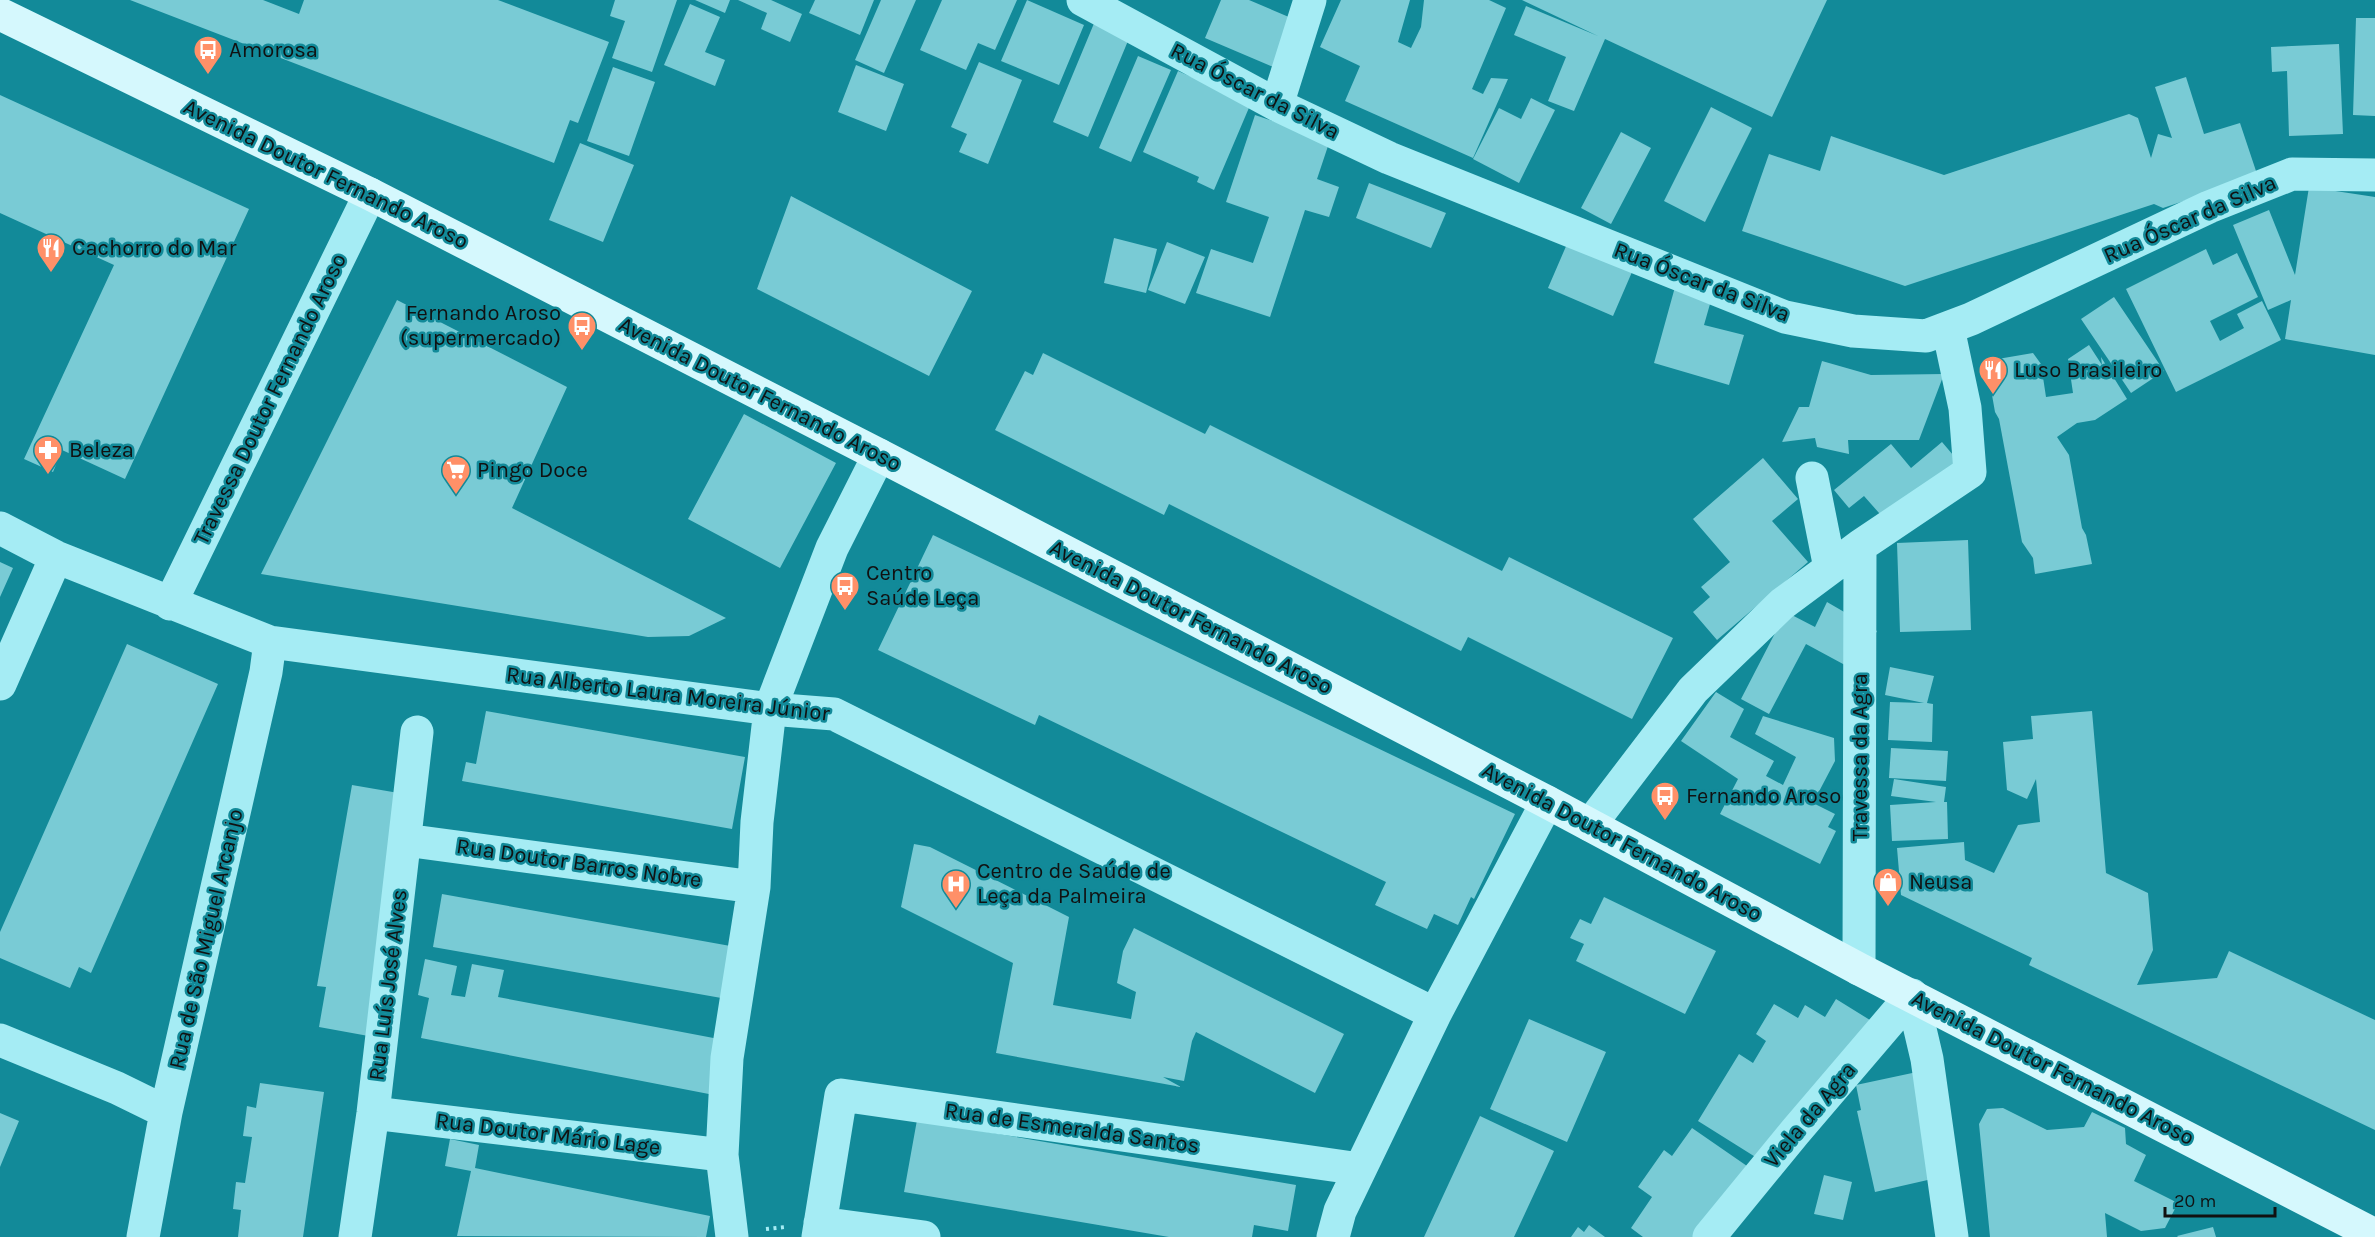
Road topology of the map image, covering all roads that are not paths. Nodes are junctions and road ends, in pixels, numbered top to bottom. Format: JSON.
{"nodes":[{"id":1,"x":1083,"y":0,"type":"edge"},
{"id":2,"x":1310,"y":0,"type":"edge"},
{"id":3,"x":0,"y":14,"type":"edge"},
{"id":4,"x":1277,"y":105,"type":"junction"},
{"id":5,"x":2375,"y":175,"type":"edge"},
{"id":6,"x":370,"y":194,"type":"junction"},
{"id":7,"x":1948,"y":328,"type":"junction"},
{"id":8,"x":879,"y":455,"type":"junction"},
{"id":9,"x":1812,"y":478,"type":"dead end"},
{"id":10,"x":0,"y":528,"type":"edge"},
{"id":11,"x":1860,"y":546,"type":"junction"},
{"id":12,"x":56,"y":557,"type":"junction"},
{"id":13,"x":1830,"y":568,"type":"junction"},
{"id":14,"x":170,"y":604,"type":"junction"},
{"id":15,"x":270,"y":642,"type":"junction"},
{"id":16,"x":0,"y":684,"type":"edge"},
{"id":17,"x":770,"y":709,"type":"junction"},
{"id":18,"x":417,"y":732,"type":"dead end"},
{"id":19,"x":1547,"y":802,"type":"junction"},
{"id":20,"x":1590,"y":825,"type":"junction"},
{"id":21,"x":405,"y":840,"type":"junction"},
{"id":22,"x":754,"y":887,"type":"junction"},
{"id":23,"x":1859,"y":969,"type":"junction"},
{"id":24,"x":1912,"y":995,"type":"junction"},
{"id":25,"x":1435,"y":1014,"type":"junction"},
{"id":26,"x":0,"y":1040,"type":"edge"},
{"id":27,"x":166,"y":1112,"type":"junction"},
{"id":28,"x":373,"y":1113,"type":"junction"},
{"id":29,"x":722,"y":1155,"type":"junction"},
{"id":30,"x":1360,"y":1169,"type":"junction"},
{"id":31,"x":819,"y":1230,"type":"edge"},
{"id":32,"x":2375,"y":1235,"type":"edge"},
{"id":33,"x":143,"y":1237,"type":"edge"},
{"id":34,"x":355,"y":1237,"type":"edge"},
{"id":35,"x":732,"y":1237,"type":"edge"},
{"id":36,"x":924,"y":1237,"type":"edge"},
{"id":37,"x":1333,"y":1237,"type":"edge"},
{"id":38,"x":1709,"y":1237,"type":"edge"},
{"id":39,"x":1952,"y":1237,"type":"edge"}],
"edges":[{"from":1,"to":4,"type":"street","name":"Rua Óscar da Silva"},
{"from":2,"to":4,"type":"street"},
{"from":3,"to":6,"type":"main road","name":"Avenida Doutor Fernando Aroso"},
{"from":4,"to":7,"type":"street","name":"Rua Óscar da Silva"},
{"from":5,"to":7,"type":"street","name":"Rua Óscar da Silva"},
{"from":6,"to":8,"type":"main road","name":"Avenida Doutor Fernando Aroso"},
{"from":6,"to":14,"type":"street","name":"Travessa Doutor Fernando Aroso"},
{"from":7,"to":11,"type":"street"},
{"from":8,"to":17,"type":"street"},
{"from":8,"to":19,"type":"main road","name":"Avenida Doutor Fernando Aroso"},
{"from":9,"to":13,"type":"street"},
{"from":10,"to":12,"type":"street","name":"Rua Alberto Laura Moreira Júnior"},
{"from":11,"to":13,"type":"street"},
{"from":11,"to":23,"type":"street","name":"Travessa da Agra"},
{"from":12,"to":14,"type":"street","name":"Rua Alberto Laura Moreira Júnior"},
{"from":12,"to":16,"type":"street"},
{"from":13,"to":20,"type":"street"},
{"from":14,"to":15,"type":"street","name":"Rua Alberto Laura Moreira Júnior"},
{"from":15,"to":17,"type":"street","name":"Rua Alberto Laura Moreira Júnior"},
{"from":15,"to":27,"type":"street","name":"Rua de São Miguel Arcanjo"},
{"from":17,"to":22,"type":"street"},
{"from":17,"to":25,"type":"street","name":"Rua Alberto Laura Moreira Júnior"},
{"from":18,"to":21,"type":"street","name":"Rua Luís José Alves"},
{"from":19,"to":20,"type":"main road","name":"Avenida Doutor Fernando Aroso"},
{"from":19,"to":25,"type":"street"},
{"from":20,"to":23,"type":"main road","name":"Avenida Doutor Fernando Aroso"},
{"from":21,"to":22,"type":"street","name":"Rua Doutor Barros Nobre"},
{"from":21,"to":28,"type":"street","name":"Rua Luís José Alves"},
{"from":22,"to":29,"type":"street"},
{"from":23,"to":24,"type":"main road","name":"Avenida Doutor Fernando Aroso"},
{"from":24,"to":32,"type":"main road","name":"Avenida Doutor Fernando Aroso"},
{"from":24,"to":38,"type":"street","name":"Viela da Agra"},
{"from":24,"to":39,"type":"street"},
{"from":25,"to":30,"type":"street"},
{"from":26,"to":27,"type":"street"},
{"from":27,"to":33,"type":"street","name":"Rua de São Miguel Arcanjo"},
{"from":28,"to":29,"type":"street","name":"Rua Doutor Mário Lage"},
{"from":28,"to":34,"type":"street","name":"Rua Luís José Alves"},
{"from":29,"to":35,"type":"street"},
{"from":30,"to":31,"type":"street","name":"Rua de Esmeralda Santos"},
{"from":30,"to":37,"type":"street"},
{"from":31,"to":36,"type":"street"}]}
